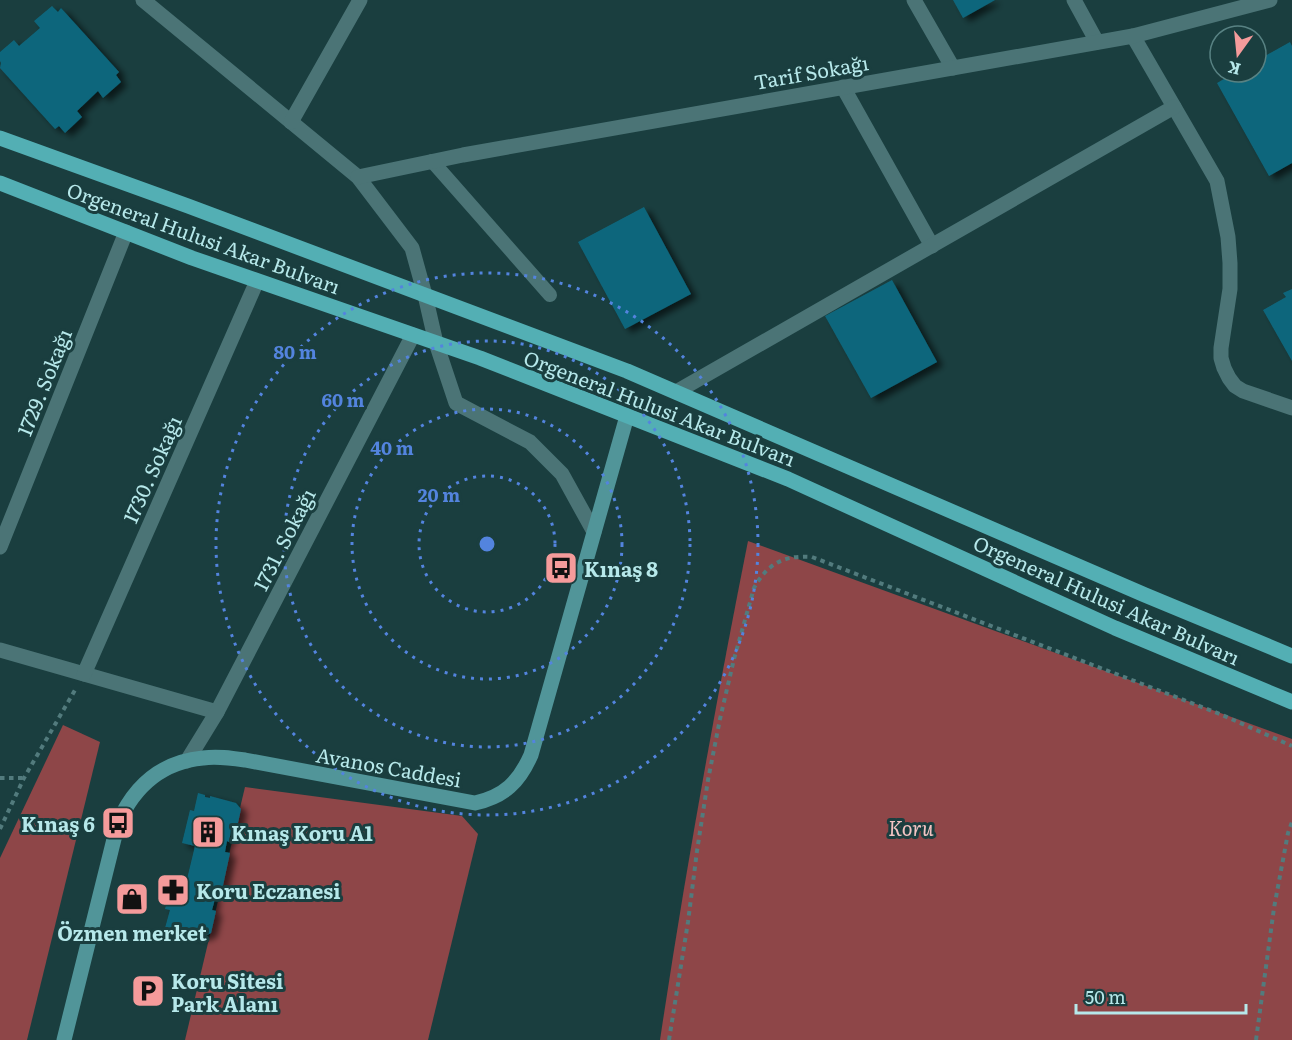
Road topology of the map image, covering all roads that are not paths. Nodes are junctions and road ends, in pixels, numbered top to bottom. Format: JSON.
{"nodes":[{"id":1,"x":143,"y":0,"type":"edge"},
{"id":2,"x":360,"y":0,"type":"edge"},
{"id":3,"x":914,"y":0,"type":"edge"},
{"id":4,"x":1074,"y":0,"type":"edge"},
{"id":5,"x":1270,"y":0,"type":"edge"},
{"id":6,"x":1133,"y":36,"type":"junction"},
{"id":7,"x":1097,"y":42,"type":"junction"},
{"id":8,"x":953,"y":68,"type":"junction"},
{"id":9,"x":843,"y":87,"type":"junction"},
{"id":10,"x":1174,"y":107,"type":"junction"},
{"id":11,"x":291,"y":122,"type":"junction"},
{"id":12,"x":0,"y":138,"type":"edge"},
{"id":13,"x":432,"y":161,"type":"junction"},
{"id":14,"x":358,"y":177,"type":"junction"},
{"id":15,"x":0,"y":183,"type":"edge"},
{"id":16,"x":126,"y":232,"type":"junction"},
{"id":17,"x":932,"y":246,"type":"junction"},
{"id":18,"x":257,"y":281,"type":"junction"},
{"id":19,"x":425,"y":295,"type":"junction"},
{"id":20,"x":550,"y":295,"type":"dead end"},
{"id":21,"x":413,"y":335,"type":"junction"},
{"id":22,"x":436,"y":343,"type":"junction"},
{"id":23,"x":676,"y":392,"type":"junction"},
{"id":24,"x":1292,"y":408,"type":"edge"},
{"id":25,"x":627,"y":416,"type":"junction"},
{"id":26,"x":594,"y":532,"type":"junction"},
{"id":27,"x":0,"y":547,"type":"edge"},
{"id":28,"x":0,"y":650,"type":"edge"},
{"id":29,"x":1292,"y":656,"type":"edge"},
{"id":30,"x":84,"y":674,"type":"junction"},
{"id":31,"x":1292,"y":702,"type":"edge"},
{"id":32,"x":217,"y":712,"type":"junction"},
{"id":33,"x":187,"y":760,"type":"junction"},
{"id":34,"x":64,"y":1040,"type":"edge"}],
"edges":[{"from":1,"to":11,"type":"street"},
{"from":2,"to":11,"type":"street"},
{"from":3,"to":8,"type":"street"},
{"from":4,"to":7,"type":"street"},
{"from":5,"to":6,"type":"street","name":"Tarif Sokağı"},
{"from":6,"to":7,"type":"street","name":"Tarif Sokağı"},
{"from":6,"to":10,"type":"street"},
{"from":7,"to":8,"type":"street","name":"Tarif Sokağı"},
{"from":8,"to":9,"type":"street","name":"Tarif Sokağı"},
{"from":9,"to":13,"type":"street","name":"Tarif Sokağı"},
{"from":9,"to":17,"type":"street"},
{"from":10,"to":17,"type":"street"},
{"from":10,"to":24,"type":"street"},
{"from":11,"to":14,"type":"street"},
{"from":12,"to":19,"type":"main road","name":"Orgeneral Hulusi Akar Bulvarı"},
{"from":13,"to":14,"type":"street","name":"Tarif Sokağı"},
{"from":13,"to":20,"type":"lane"},
{"from":14,"to":19,"type":"street"},
{"from":15,"to":16,"type":"main road","name":"Orgeneral Hulusi Akar Bulvarı"},
{"from":16,"to":18,"type":"main road","name":"Orgeneral Hulusi Akar Bulvarı"},
{"from":16,"to":27,"type":"street","name":"1729. Sokağı"},
{"from":17,"to":23,"type":"street"},
{"from":18,"to":21,"type":"main road","name":"Orgeneral Hulusi Akar Bulvarı"},
{"from":18,"to":30,"type":"street","name":"1730. Sokağı"},
{"from":19,"to":22,"type":"street"},
{"from":19,"to":23,"type":"main road","name":"Orgeneral Hulusi Akar Bulvarı"},
{"from":21,"to":22,"type":"main road","name":"Orgeneral Hulusi Akar Bulvarı"},
{"from":21,"to":32,"type":"street","name":"1731. Sokağı"},
{"from":22,"to":25,"type":"main road","name":"Orgeneral Hulusi Akar Bulvarı"},
{"from":22,"to":26,"type":"street"},
{"from":23,"to":29,"type":"main road","name":"Orgeneral Hulusi Akar Bulvarı"},
{"from":25,"to":26,"type":"street","name":"Avanos Caddesi"},
{"from":25,"to":31,"type":"main road","name":"Orgeneral Hulusi Akar Bulvarı"},
{"from":26,"to":33,"type":"street","name":"Avanos Caddesi"},
{"from":28,"to":30,"type":"street"},
{"from":30,"to":32,"type":"street"},
{"from":32,"to":33,"type":"street","name":"1731. Sokağı"},
{"from":33,"to":34,"type":"street","name":"Avanos Caddesi"}]}
